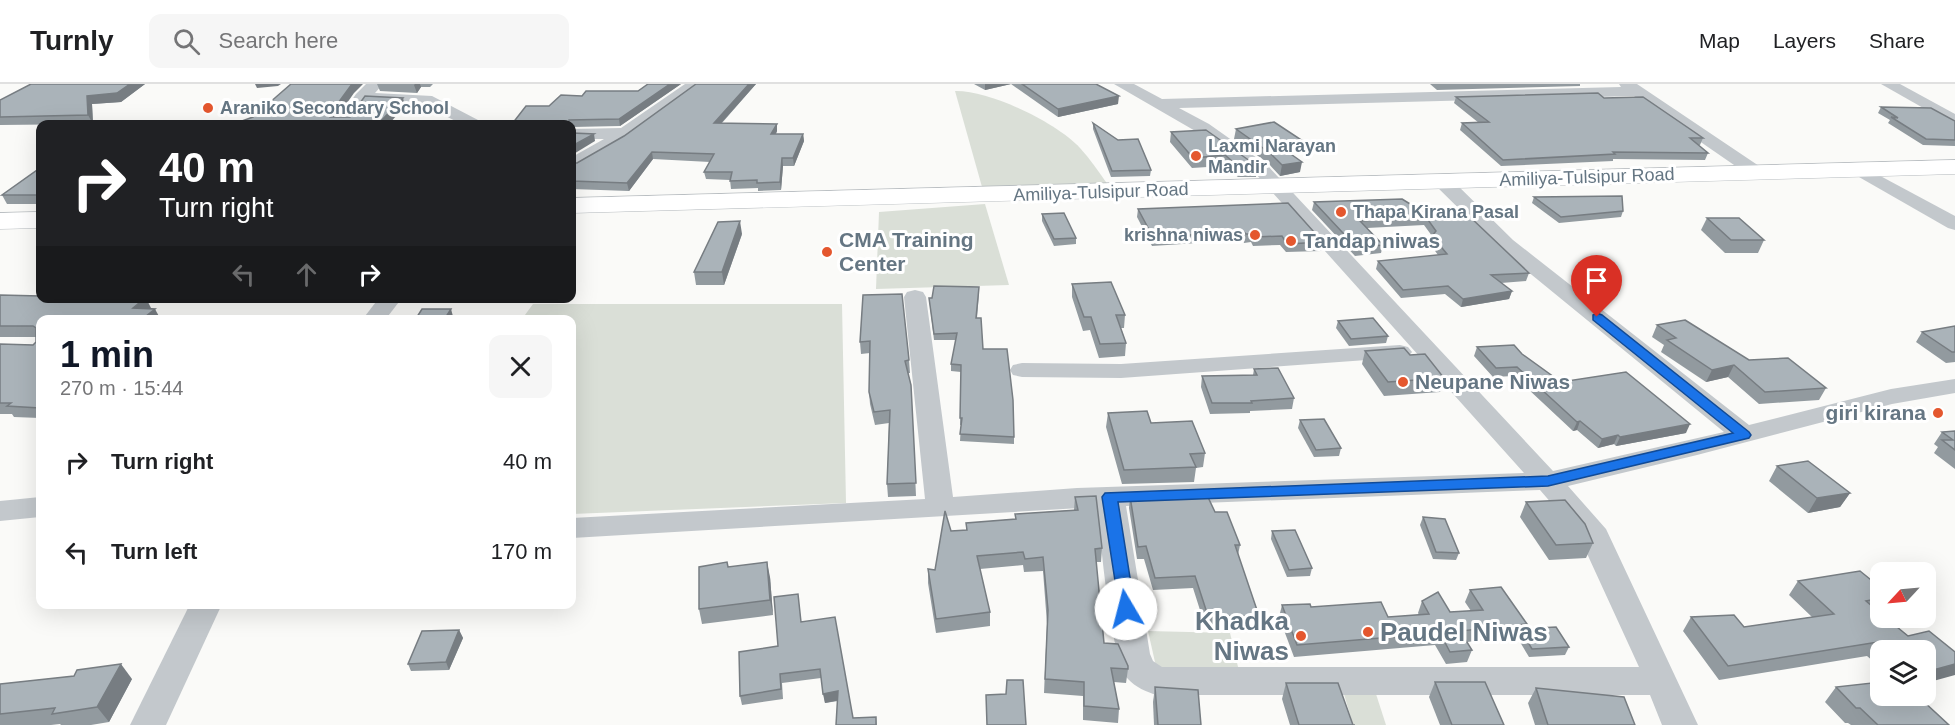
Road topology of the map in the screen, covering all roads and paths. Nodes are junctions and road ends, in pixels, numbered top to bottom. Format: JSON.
{"nodes":[{"id":1,"x":375,"y":84,"type":"edge"},
{"id":2,"x":695,"y":84,"type":"edge"},
{"id":3,"x":1122,"y":84,"type":"edge"},
{"id":4,"x":1889,"y":84,"type":"edge"},
{"id":5,"x":1632,"y":88,"type":"edge"},
{"id":6,"x":362,"y":97,"type":"junction"},
{"id":7,"x":1158,"y":104,"type":"junction"},
{"id":8,"x":346,"y":120,"type":"edge"},
{"id":9,"x":465,"y":120,"type":"edge"},
{"id":10,"x":1955,"y":121,"type":"edge"},
{"id":11,"x":625,"y":133,"type":"junction"},
{"id":12,"x":576,"y":134,"type":"edge"},
{"id":13,"x":576,"y":162,"type":"edge"},
{"id":14,"x":1955,"y":166,"type":"edge"},
{"id":15,"x":1858,"y":169,"type":"junction"},
{"id":16,"x":1756,"y":172,"type":"junction"},
{"id":17,"x":1442,"y":181,"type":"junction"},
{"id":18,"x":1279,"y":186,"type":"junction"},
{"id":19,"x":576,"y":206,"type":"edge"},
{"id":20,"x":36,"y":220,"type":"edge"},
{"id":21,"x":0,"y":221,"type":"edge"},
{"id":22,"x":1955,"y":224,"type":"edge"},
{"id":23,"x":915,"y":297,"type":"dead end"},
{"id":24,"x":387,"y":303,"type":"edge"},
{"id":25,"x":377,"y":315,"type":"edge"},
{"id":26,"x":1430,"y":351,"type":"junction"},
{"id":27,"x":1022,"y":370,"type":"dead end"},
{"id":28,"x":1955,"y":386,"type":"edge"},
{"id":29,"x":1744,"y":435,"type":"junction"},
{"id":30,"x":1548,"y":481,"type":"junction"},
{"id":31,"x":1110,"y":497,"type":"junction"},
{"id":32,"x":36,"y":507,"type":"edge"},
{"id":33,"x":940,"y":508,"type":"junction"},
{"id":34,"x":0,"y":511,"type":"edge"},
{"id":35,"x":576,"y":528,"type":"edge"},
{"id":36,"x":204,"y":609,"type":"edge"},
{"id":37,"x":1662,"y":681,"type":"junction"},
{"id":38,"x":148,"y":725,"type":"edge"},
{"id":39,"x":1680,"y":725,"type":"edge"}],
"edges":[{"from":1,"to":6,"type":"street"},
{"from":2,"to":11,"type":"street"},
{"from":3,"to":7,"type":"street"},
{"from":4,"to":10,"type":"street"},
{"from":5,"to":7,"type":"street"},
{"from":5,"to":16,"type":"street"},
{"from":6,"to":8,"type":"street"},
{"from":6,"to":9,"type":"street"},
{"from":7,"to":18,"type":"street"},
{"from":11,"to":12,"type":"street"},
{"from":11,"to":13,"type":"street"},
{"from":14,"to":15,"type":"main road","name":"Amiliya-Tulsipur Road"},
{"from":15,"to":16,"type":"main road","name":"Amiliya-Tulsipur Road"},
{"from":15,"to":22,"type":"street"},
{"from":16,"to":17,"type":"main road","name":"Amiliya-Tulsipur Road"},
{"from":17,"to":18,"type":"main road","name":"Amiliya-Tulsipur Road"},
{"from":17,"to":29,"type":"street"},
{"from":18,"to":19,"type":"main road","name":"Amiliya-Tulsipur Road"},
{"from":18,"to":26,"type":"street"},
{"from":20,"to":21,"type":"main road"},
{"from":23,"to":33,"type":"street"},
{"from":24,"to":25,"type":"street"},
{"from":26,"to":27,"type":"street"},
{"from":26,"to":30,"type":"street"},
{"from":28,"to":29,"type":"street"},
{"from":29,"to":30,"type":"street"},
{"from":30,"to":31,"type":"street"},
{"from":30,"to":37,"type":"street"},
{"from":31,"to":33,"type":"street"},
{"from":31,"to":37,"type":"street"},
{"from":32,"to":34,"type":"street"},
{"from":33,"to":35,"type":"street"},
{"from":36,"to":38,"type":"street"},
{"from":37,"to":39,"type":"street"}]}
